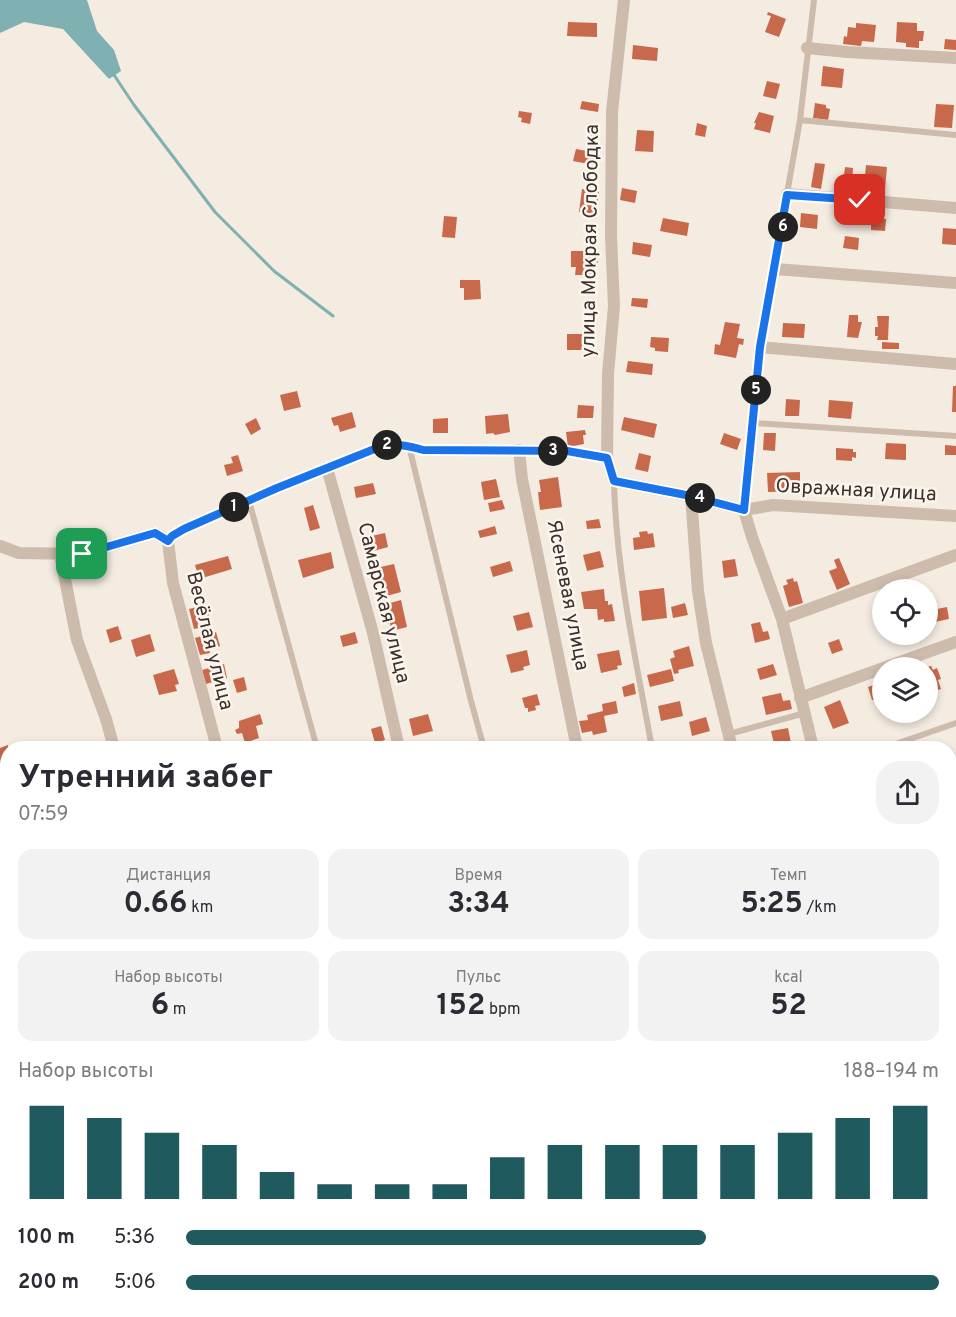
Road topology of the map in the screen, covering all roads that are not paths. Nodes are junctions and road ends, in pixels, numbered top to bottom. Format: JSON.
{"nodes":[{"id":1,"x":624,"y":0,"type":"edge"},
{"id":2,"x":814,"y":0,"type":"edge"},
{"id":3,"x":807,"y":48,"type":"junction"},
{"id":4,"x":956,"y":58,"type":"edge"},
{"id":5,"x":800,"y":120,"type":"junction"},
{"id":6,"x":956,"y":135,"type":"edge"},
{"id":7,"x":787,"y":195,"type":"junction"},
{"id":8,"x":956,"y":208,"type":"edge"},
{"id":9,"x":775,"y":269,"type":"junction"},
{"id":10,"x":956,"y":283,"type":"edge"},
{"id":11,"x":760,"y":347,"type":"junction"},
{"id":12,"x":956,"y":364,"type":"edge"},
{"id":13,"x":753,"y":423,"type":"junction"},
{"id":14,"x":956,"y":436,"type":"edge"},
{"id":15,"x":410,"y":446,"type":"junction"},
{"id":16,"x":519,"y":450,"type":"junction"},
{"id":17,"x":607,"y":458,"type":"junction"},
{"id":18,"x":327,"y":468,"type":"junction"},
{"id":19,"x":614,"y":481,"type":"junction"},
{"id":20,"x":691,"y":496,"type":"junction"},
{"id":21,"x":249,"y":501,"type":"junction"},
{"id":22,"x":744,"y":510,"type":"junction"},
{"id":23,"x":956,"y":516,"type":"edge"},
{"id":24,"x":168,"y":541,"type":"junction"},
{"id":25,"x":0,"y":546,"type":"edge"},
{"id":26,"x":60,"y":554,"type":"junction"},
{"id":27,"x":956,"y":555,"type":"edge"},
{"id":28,"x":782,"y":619,"type":"junction"},
{"id":29,"x":956,"y":642,"type":"edge"},
{"id":30,"x":800,"y":698,"type":"junction"},
{"id":31,"x":804,"y":713,"type":"junction"},
{"id":32,"x":956,"y":723,"type":"edge"},
{"id":33,"x":729,"y":734,"type":"junction"},
{"id":34,"x":112,"y":741,"type":"edge"},
{"id":35,"x":215,"y":741,"type":"edge"},
{"id":36,"x":315,"y":741,"type":"edge"},
{"id":37,"x":397,"y":741,"type":"edge"},
{"id":38,"x":482,"y":741,"type":"edge"},
{"id":39,"x":576,"y":741,"type":"edge"},
{"id":40,"x":651,"y":741,"type":"edge"},
{"id":41,"x":730,"y":741,"type":"edge"},
{"id":42,"x":811,"y":741,"type":"edge"},
{"id":43,"x":905,"y":741,"type":"edge"}],
"edges":[{"from":1,"to":17,"type":"street","name":"улица Мокрая Слободка"},
{"from":2,"to":3,"type":"lane"},
{"from":3,"to":4,"type":"street"},
{"from":3,"to":5,"type":"lane"},
{"from":5,"to":6,"type":"lane"},
{"from":5,"to":7,"type":"lane"},
{"from":7,"to":8,"type":"street"},
{"from":7,"to":9,"type":"lane"},
{"from":9,"to":10,"type":"street"},
{"from":9,"to":11,"type":"lane"},
{"from":11,"to":12,"type":"street"},
{"from":11,"to":13,"type":"lane"},
{"from":13,"to":14,"type":"lane"},
{"from":13,"to":22,"type":"lane"},
{"from":15,"to":16,"type":"lane"},
{"from":15,"to":18,"type":"lane"},
{"from":15,"to":38,"type":"lane"},
{"from":16,"to":17,"type":"lane"},
{"from":16,"to":39,"type":"street","name":"Ясеневая улица"},
{"from":17,"to":19,"type":"street","name":"улица Мокрая Слободка"},
{"from":18,"to":21,"type":"lane"},
{"from":18,"to":37,"type":"street","name":"Самарская улица"},
{"from":19,"to":20,"type":"street","name":"Овражная улица"},
{"from":19,"to":40,"type":"lane"},
{"from":20,"to":22,"type":"street","name":"Овражная улица"},
{"from":20,"to":33,"type":"street"},
{"from":21,"to":24,"type":"lane"},
{"from":21,"to":36,"type":"lane"},
{"from":22,"to":23,"type":"street","name":"Овражная улица"},
{"from":22,"to":28,"type":"street"},
{"from":24,"to":26,"type":"street"},
{"from":24,"to":35,"type":"street","name":"Весёлая улица"},
{"from":25,"to":26,"type":"street"},
{"from":26,"to":34,"type":"street"},
{"from":27,"to":28,"type":"street"},
{"from":28,"to":30,"type":"street"},
{"from":29,"to":30,"type":"street"},
{"from":30,"to":31,"type":"street"},
{"from":31,"to":33,"type":"lane"},
{"from":31,"to":42,"type":"street"},
{"from":32,"to":43,"type":"lane"},
{"from":33,"to":41,"type":"street"}]}
